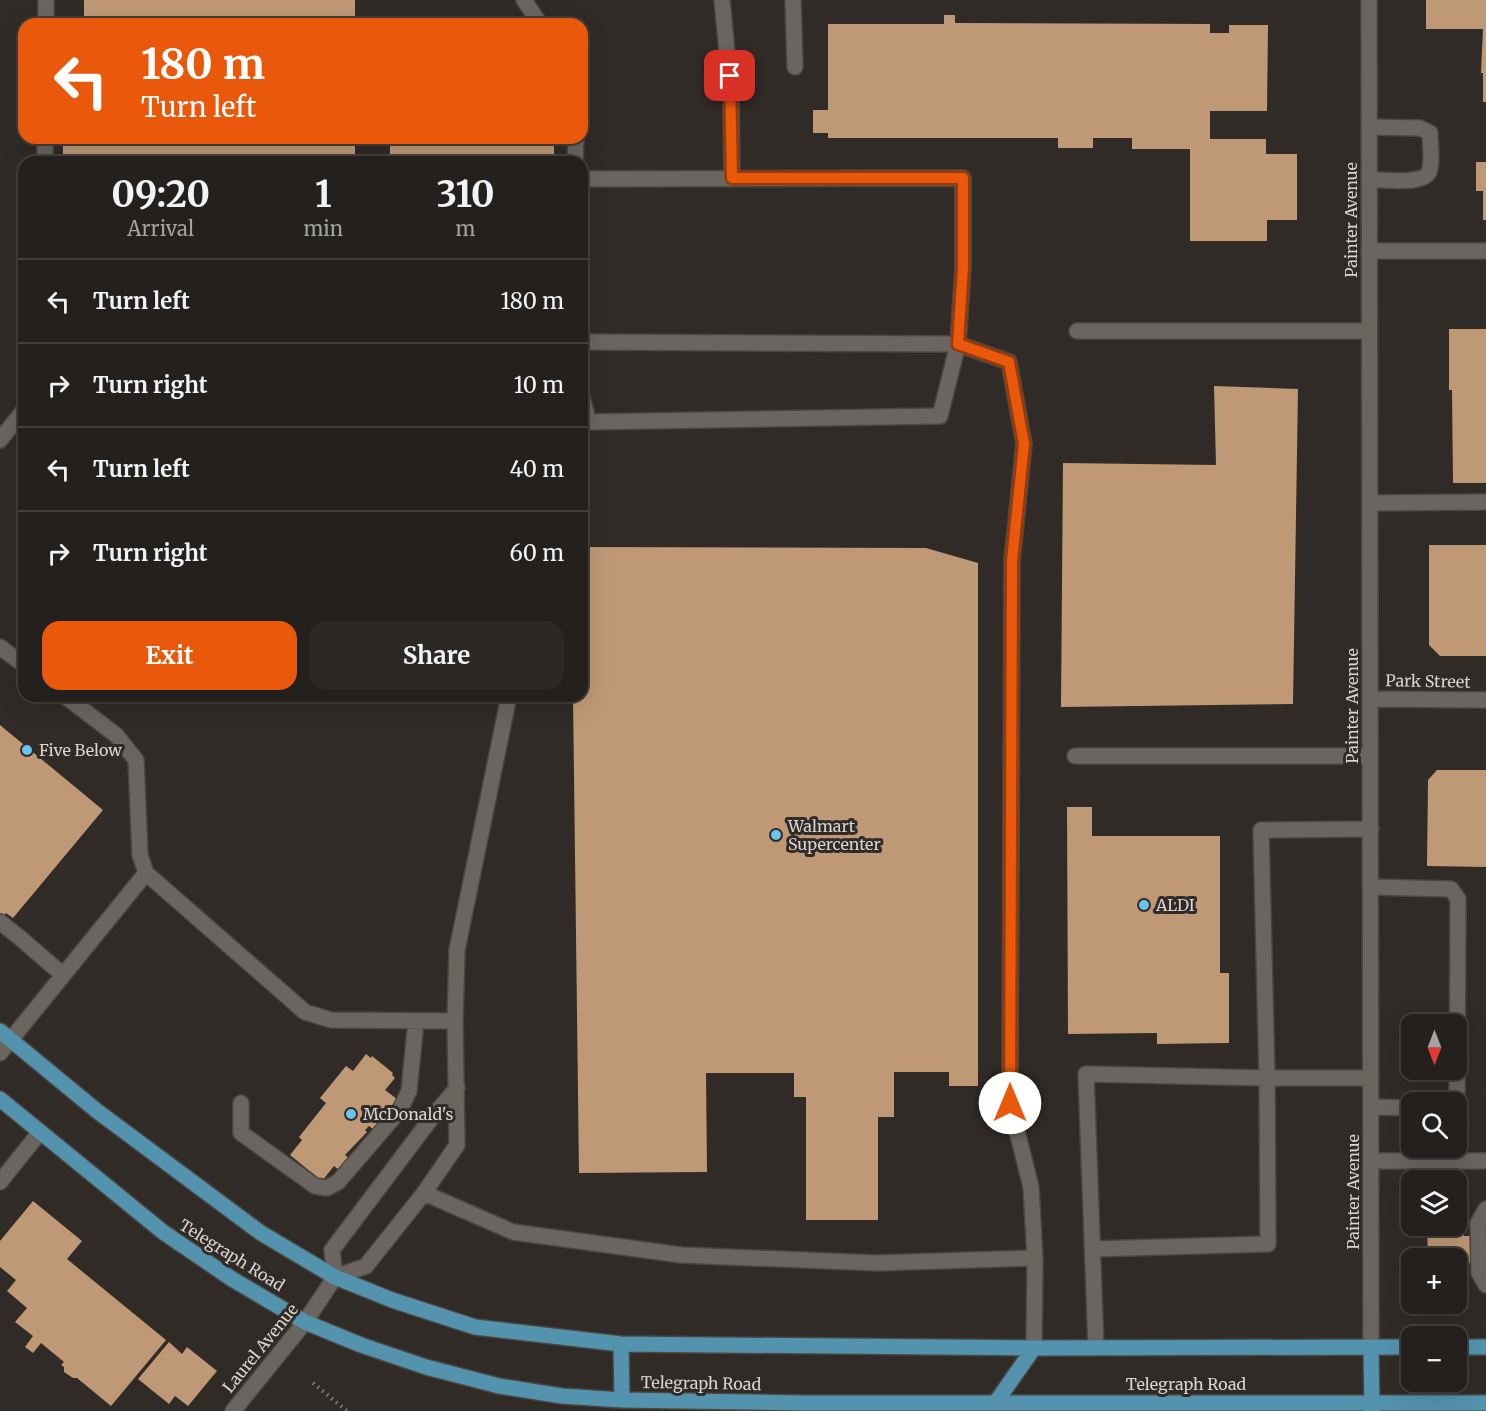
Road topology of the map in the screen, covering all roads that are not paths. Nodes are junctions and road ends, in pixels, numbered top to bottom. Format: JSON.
{"nodes":[{"id":1,"x":46,"y":0,"type":"edge"},
{"id":2,"x":524,"y":0,"type":"edge"},
{"id":3,"x":722,"y":0,"type":"edge"},
{"id":4,"x":793,"y":0,"type":"edge"},
{"id":5,"x":1369,"y":0,"type":"edge"},
{"id":6,"x":46,"y":18,"type":"edge"},
{"id":7,"x":536,"y":18,"type":"edge"},
{"id":8,"x":795,"y":67,"type":"dead end"},
{"id":9,"x":1369,"y":127,"type":"junction"},
{"id":10,"x":732,"y":178,"type":"junction"},
{"id":11,"x":588,"y":179,"type":"edge"},
{"id":12,"x":1369,"y":180,"type":"junction"},
{"id":13,"x":1369,"y":251,"type":"junction"},
{"id":14,"x":1486,"y":251,"type":"edge"},
{"id":15,"x":1077,"y":331,"type":"dead end"},
{"id":16,"x":1369,"y":331,"type":"junction"},
{"id":17,"x":588,"y":342,"type":"edge"},
{"id":18,"x":958,"y":344,"type":"junction"},
{"id":19,"x":18,"y":418,"type":"edge"},
{"id":20,"x":588,"y":419,"type":"edge"},
{"id":21,"x":0,"y":440,"type":"edge"},
{"id":22,"x":1486,"y":502,"type":"edge"},
{"id":23,"x":1370,"y":503,"type":"junction"},
{"id":24,"x":0,"y":647,"type":"edge"},
{"id":25,"x":18,"y":660,"type":"edge"},
{"id":26,"x":1370,"y":699,"type":"junction"},
{"id":27,"x":1486,"y":700,"type":"edge"},
{"id":28,"x":73,"y":702,"type":"edge"},
{"id":29,"x":508,"y":702,"type":"edge"},
{"id":30,"x":1075,"y":756,"type":"dead end"},
{"id":31,"x":1370,"y":756,"type":"junction"},
{"id":32,"x":1371,"y":829,"type":"junction"},
{"id":33,"x":146,"y":873,"type":"junction"},
{"id":34,"x":1371,"y":887,"type":"junction"},
{"id":35,"x":0,"y":922,"type":"edge"},
{"id":36,"x":63,"y":975,"type":"junction"},
{"id":37,"x":416,"y":1021,"type":"junction"},
{"id":38,"x":455,"y":1021,"type":"junction"},
{"id":39,"x":5,"y":1035,"type":"edge"},
{"id":40,"x":0,"y":1053,"type":"edge"},
{"id":41,"x":1267,"y":1078,"type":"junction"},
{"id":42,"x":1371,"y":1078,"type":"junction"},
{"id":43,"x":457,"y":1088,"type":"junction"},
{"id":44,"x":1456,"y":1092,"type":"edge"},
{"id":45,"x":0,"y":1098,"type":"edge"},
{"id":46,"x":241,"y":1103,"type":"dead end"},
{"id":47,"x":1371,"y":1107,"type":"junction"},
{"id":48,"x":1401,"y":1108,"type":"edge"},
{"id":49,"x":40,"y":1132,"type":"junction"},
{"id":50,"x":1371,"y":1161,"type":"junction"},
{"id":51,"x":1486,"y":1161,"type":"edge"},
{"id":52,"x":0,"y":1182,"type":"edge"},
{"id":53,"x":424,"y":1193,"type":"junction"},
{"id":54,"x":1486,"y":1209,"type":"edge"},
{"id":55,"x":1093,"y":1249,"type":"junction"},
{"id":56,"x":1035,"y":1258,"type":"junction"},
{"id":57,"x":335,"y":1277,"type":"junction"},
{"id":58,"x":1486,"y":1285,"type":"edge"},
{"id":59,"x":305,"y":1322,"type":"junction"},
{"id":60,"x":621,"y":1344,"type":"junction"},
{"id":61,"x":1034,"y":1347,"type":"junction"},
{"id":62,"x":1096,"y":1347,"type":"junction"},
{"id":63,"x":1371,"y":1347,"type":"junction"},
{"id":64,"x":1401,"y":1347,"type":"edge"},
{"id":65,"x":1467,"y":1347,"type":"edge"},
{"id":66,"x":1486,"y":1347,"type":"edge"},
{"id":67,"x":1486,"y":1403,"type":"edge"},
{"id":68,"x":623,"y":1406,"type":"edge"},
{"id":69,"x":803,"y":1407,"type":"edge"},
{"id":70,"x":993,"y":1407,"type":"edge"},
{"id":71,"x":1184,"y":1407,"type":"edge"},
{"id":72,"x":1372,"y":1407,"type":"edge"},
{"id":73,"x":233,"y":1411,"type":"edge"}],
"edges":[{"from":1,"to":6,"type":"street"},
{"from":2,"to":7,"type":"street"},
{"from":3,"to":10,"type":"street"},
{"from":4,"to":8,"type":"street"},
{"from":5,"to":9,"type":"street","name":"Painter Avenue"},
{"from":9,"to":12,"type":"street","name":"Painter Avenue"},
{"from":9,"to":12,"type":"street"},
{"from":10,"to":11,"type":"street"},
{"from":10,"to":18,"type":"street"},
{"from":12,"to":13,"type":"street","name":"Painter Avenue"},
{"from":13,"to":14,"type":"street"},
{"from":13,"to":16,"type":"street","name":"Painter Avenue"},
{"from":15,"to":16,"type":"street"},
{"from":16,"to":23,"type":"street","name":"Painter Avenue"},
{"from":17,"to":18,"type":"street"},
{"from":18,"to":20,"type":"street"},
{"from":18,"to":56,"type":"street"},
{"from":19,"to":21,"type":"street"},
{"from":22,"to":23,"type":"street"},
{"from":23,"to":26,"type":"street","name":"Painter Avenue"},
{"from":24,"to":25,"type":"street"},
{"from":26,"to":27,"type":"street","name":"Park Street"},
{"from":26,"to":31,"type":"street","name":"Painter Avenue"},
{"from":28,"to":33,"type":"street"},
{"from":29,"to":38,"type":"street"},
{"from":30,"to":31,"type":"street"},
{"from":31,"to":32,"type":"street","name":"Painter Avenue"},
{"from":32,"to":34,"type":"street","name":"Painter Avenue"},
{"from":32,"to":41,"type":"street"},
{"from":33,"to":36,"type":"street"},
{"from":33,"to":37,"type":"street"},
{"from":34,"to":42,"type":"street","name":"Painter Avenue"},
{"from":34,"to":44,"type":"street"},
{"from":35,"to":36,"type":"street"},
{"from":36,"to":39,"type":"street"},
{"from":37,"to":38,"type":"street"},
{"from":37,"to":46,"type":"street"},
{"from":38,"to":43,"type":"street"},
{"from":39,"to":40,"type":"street"},
{"from":39,"to":57,"type":"main road","name":"Telegraph Road"},
{"from":41,"to":42,"type":"street"},
{"from":41,"to":55,"type":"street"},
{"from":41,"to":55,"type":"street"},
{"from":42,"to":47,"type":"street","name":"Painter Avenue"},
{"from":43,"to":53,"type":"street"},
{"from":43,"to":57,"type":"street"},
{"from":45,"to":49,"type":"main road","name":"Telegraph Road"},
{"from":47,"to":48,"type":"street"},
{"from":47,"to":50,"type":"street","name":"Painter Avenue"},
{"from":49,"to":52,"type":"street"},
{"from":49,"to":59,"type":"main road","name":"Telegraph Road"},
{"from":50,"to":51,"type":"street"},
{"from":50,"to":63,"type":"street","name":"Painter Avenue"},
{"from":53,"to":56,"type":"street"},
{"from":53,"to":57,"type":"street"},
{"from":54,"to":58,"type":"street"},
{"from":55,"to":62,"type":"street"},
{"from":56,"to":61,"type":"street"},
{"from":57,"to":59,"type":"street","name":"Laurel Avenue"},
{"from":57,"to":60,"type":"main road","name":"Telegraph Road"},
{"from":59,"to":68,"type":"main road","name":"Telegraph Road"},
{"from":59,"to":73,"type":"street","name":"Laurel Avenue"},
{"from":60,"to":61,"type":"main road","name":"Telegraph Road"},
{"from":60,"to":68,"type":"main road"},
{"from":61,"to":62,"type":"main road","name":"Telegraph Road"},
{"from":61,"to":70,"type":"main road"},
{"from":62,"to":63,"type":"main road","name":"Telegraph Road"},
{"from":63,"to":64,"type":"main road","name":"Telegraph Road"},
{"from":63,"to":72,"type":"main road","name":"Painter Avenue"},
{"from":65,"to":66,"type":"main road"},
{"from":67,"to":72,"type":"main road","name":"Telegraph Road"},
{"from":68,"to":69,"type":"main road","name":"Telegraph Road"},
{"from":69,"to":70,"type":"main road","name":"Telegraph Road"},
{"from":70,"to":71,"type":"main road","name":"Telegraph Road"},
{"from":71,"to":72,"type":"main road","name":"Telegraph Road"}]}
